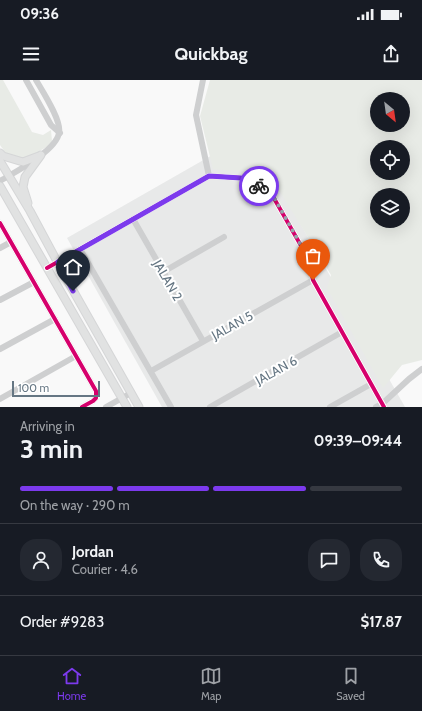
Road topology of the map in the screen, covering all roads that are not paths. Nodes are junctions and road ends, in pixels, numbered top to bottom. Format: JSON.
{"nodes":[{"id":1,"x":26,"y":80,"type":"edge"},
{"id":2,"x":36,"y":80,"type":"edge"},
{"id":3,"x":203,"y":80,"type":"edge"},
{"id":4,"x":60,"y":133,"type":"junction"},
{"id":5,"x":0,"y":153,"type":"edge"},
{"id":6,"x":41,"y":155,"type":"junction"},
{"id":7,"x":0,"y":161,"type":"edge"},
{"id":8,"x":9,"y":176,"type":"junction"},
{"id":9,"x":209,"y":176,"type":"junction"},
{"id":10,"x":0,"y":181,"type":"edge"},
{"id":11,"x":0,"y":186,"type":"edge"},
{"id":12,"x":30,"y":211,"type":"junction"},
{"id":13,"x":133,"y":219,"type":"junction"},
{"id":14,"x":0,"y":223,"type":"edge"},
{"id":15,"x":224,"y":237,"type":"dead end"},
{"id":16,"x":11,"y":242,"type":"junction"},
{"id":17,"x":0,"y":248,"type":"edge"},
{"id":18,"x":80,"y":249,"type":"junction"},
{"id":19,"x":58,"y":262,"type":"junction"},
{"id":20,"x":47,"y":268,"type":"junction"},
{"id":21,"x":163,"y":272,"type":"junction"},
{"id":22,"x":313,"y":280,"type":"junction"},
{"id":23,"x":34,"y":282,"type":"junction"},
{"id":24,"x":0,"y":300,"type":"edge"},
{"id":25,"x":55,"y":319,"type":"junction"},
{"id":26,"x":342,"y":332,"type":"junction"},
{"id":27,"x":203,"y":341,"type":"junction"},
{"id":28,"x":0,"y":349,"type":"edge"},
{"id":29,"x":76,"y":356,"type":"junction"},
{"id":30,"x":422,"y":369,"type":"edge"},
{"id":31,"x":151,"y":371,"type":"junction"},
{"id":32,"x":371,"y":384,"type":"junction"},
{"id":33,"x":131,"y":393,"type":"junction"},
{"id":34,"x":122,"y":398,"type":"junction"},
{"id":35,"x":0,"y":400,"type":"edge"},
{"id":36,"x":383,"y":405,"type":"edge"},
{"id":37,"x":82,"y":407,"type":"edge"},
{"id":38,"x":106,"y":407,"type":"edge"},
{"id":39,"x":128,"y":407,"type":"edge"},
{"id":40,"x":139,"y":407,"type":"edge"},
{"id":41,"x":172,"y":407,"type":"edge"},
{"id":42,"x":210,"y":407,"type":"edge"},
{"id":43,"x":330,"y":407,"type":"edge"},
{"id":44,"x":376,"y":407,"type":"edge"}],
"edges":[{"from":1,"to":4,"type":"street"},
{"from":2,"to":4,"type":"street"},
{"from":3,"to":9,"type":"street"},
{"from":4,"to":6,"type":"street"},
{"from":5,"to":6,"type":"main road"},
{"from":6,"to":8,"type":"street"},
{"from":6,"to":12,"type":"main road"},
{"from":7,"to":8,"type":"main road"},
{"from":8,"to":10,"type":"street"},
{"from":8,"to":12,"type":"main road"},
{"from":9,"to":13,"type":"street"},
{"from":9,"to":22,"type":"street"},
{"from":11,"to":20,"type":"main road"},
{"from":12,"to":19,"type":"main road"},
{"from":13,"to":18,"type":"street"},
{"from":13,"to":21,"type":"street","name":"JALAN 2"},
{"from":14,"to":16,"type":"street"},
{"from":15,"to":21,"type":"street"},
{"from":16,"to":17,"type":"street"},
{"from":16,"to":23,"type":"street"},
{"from":18,"to":19,"type":"street"},
{"from":18,"to":31,"type":"street"},
{"from":19,"to":20,"type":"street"},
{"from":19,"to":33,"type":"main road"},
{"from":20,"to":34,"type":"main road"},
{"from":21,"to":27,"type":"street","name":"JALAN 2"},
{"from":22,"to":26,"type":"street"},
{"from":22,"to":27,"type":"street","name":"JALAN 5"},
{"from":23,"to":24,"type":"street"},
{"from":23,"to":25,"type":"street"},
{"from":25,"to":28,"type":"street"},
{"from":25,"to":29,"type":"street"},
{"from":26,"to":32,"type":"street"},
{"from":26,"to":42,"type":"street","name":"JALAN 6"},
{"from":27,"to":31,"type":"street","name":"JALAN 5"},
{"from":29,"to":35,"type":"street"},
{"from":29,"to":37,"type":"street"},
{"from":30,"to":36,"type":"street"},
{"from":31,"to":41,"type":"street"},
{"from":32,"to":36,"type":"street"},
{"from":32,"to":43,"type":"street"},
{"from":33,"to":34,"type":"street"},
{"from":33,"to":40,"type":"main road"},
{"from":34,"to":38,"type":"street"},
{"from":34,"to":39,"type":"main road"},
{"from":36,"to":44,"type":"street"}]}
